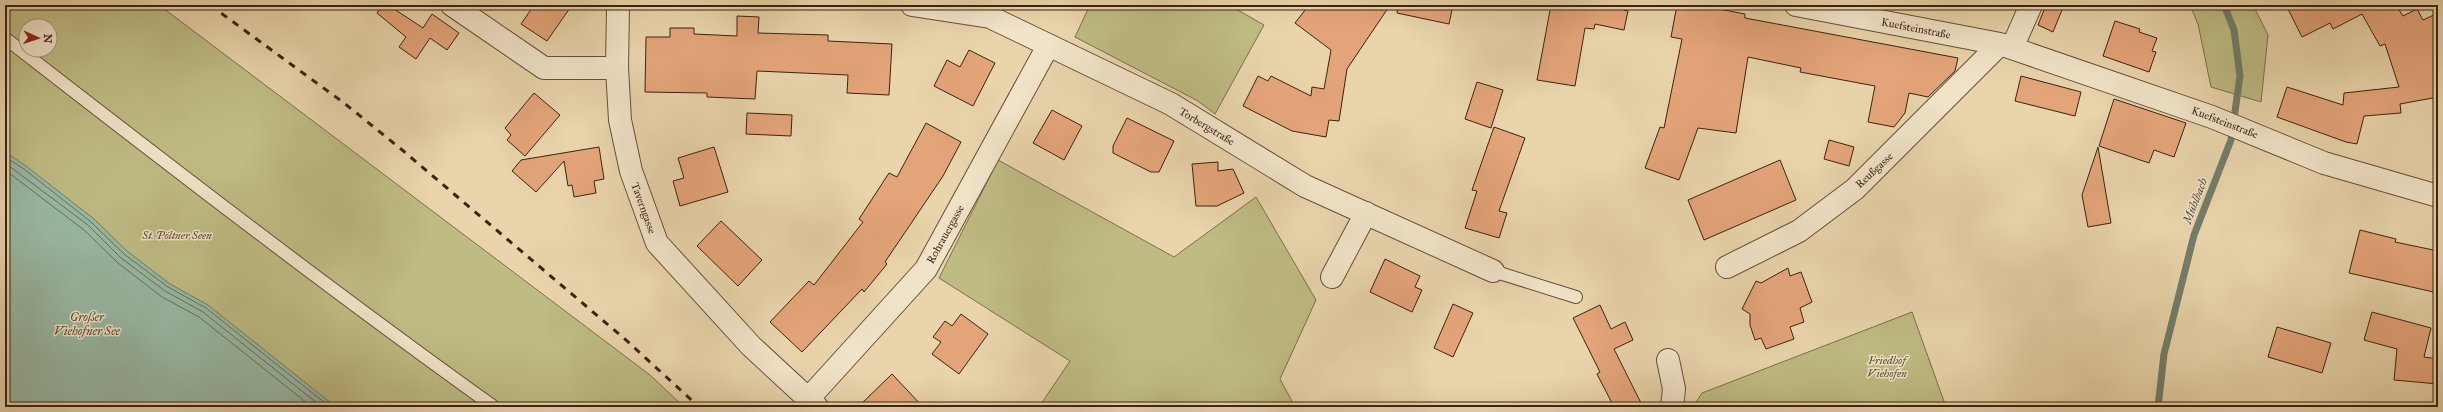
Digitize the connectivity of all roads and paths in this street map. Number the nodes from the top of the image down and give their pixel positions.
1 (452, 5) edge
2 (618, 5) edge
3 (912, 5) edge
4 (1796, 5) edge
5 (2031, 5) edge
6 (5, 38) edge
7 (1048, 46) junction
8 (2006, 46) junction
9 (617, 68) junction
10 (2438, 196) edge
11 (1366, 213) junction
12 (1727, 267) dead end
13 (1493, 271) joint
14 (1332, 276) dead end
15 (1576, 297) dead end
16 (1668, 360) dead end
17 (813, 403) edge
18 (494, 407) edge
19 (1672, 407) edge

1 - 9 street
2 - 9 street, Taverngasse
3 - 7 street, Torbergstraße
4 - 8 street, Kuefsteinstraße
5 - 8 street
6 - 18 lane
7 - 11 street, Torbergstraße
7 - 17 street, Rohrauergasse
8 - 10 street, Kuefsteinstraße
8 - 12 street, Reußgasse
9 - 17 street, Taverngasse
11 - 13 street, Torbergstraße
11 - 14 street
13 - 15 lane
16 - 19 street

